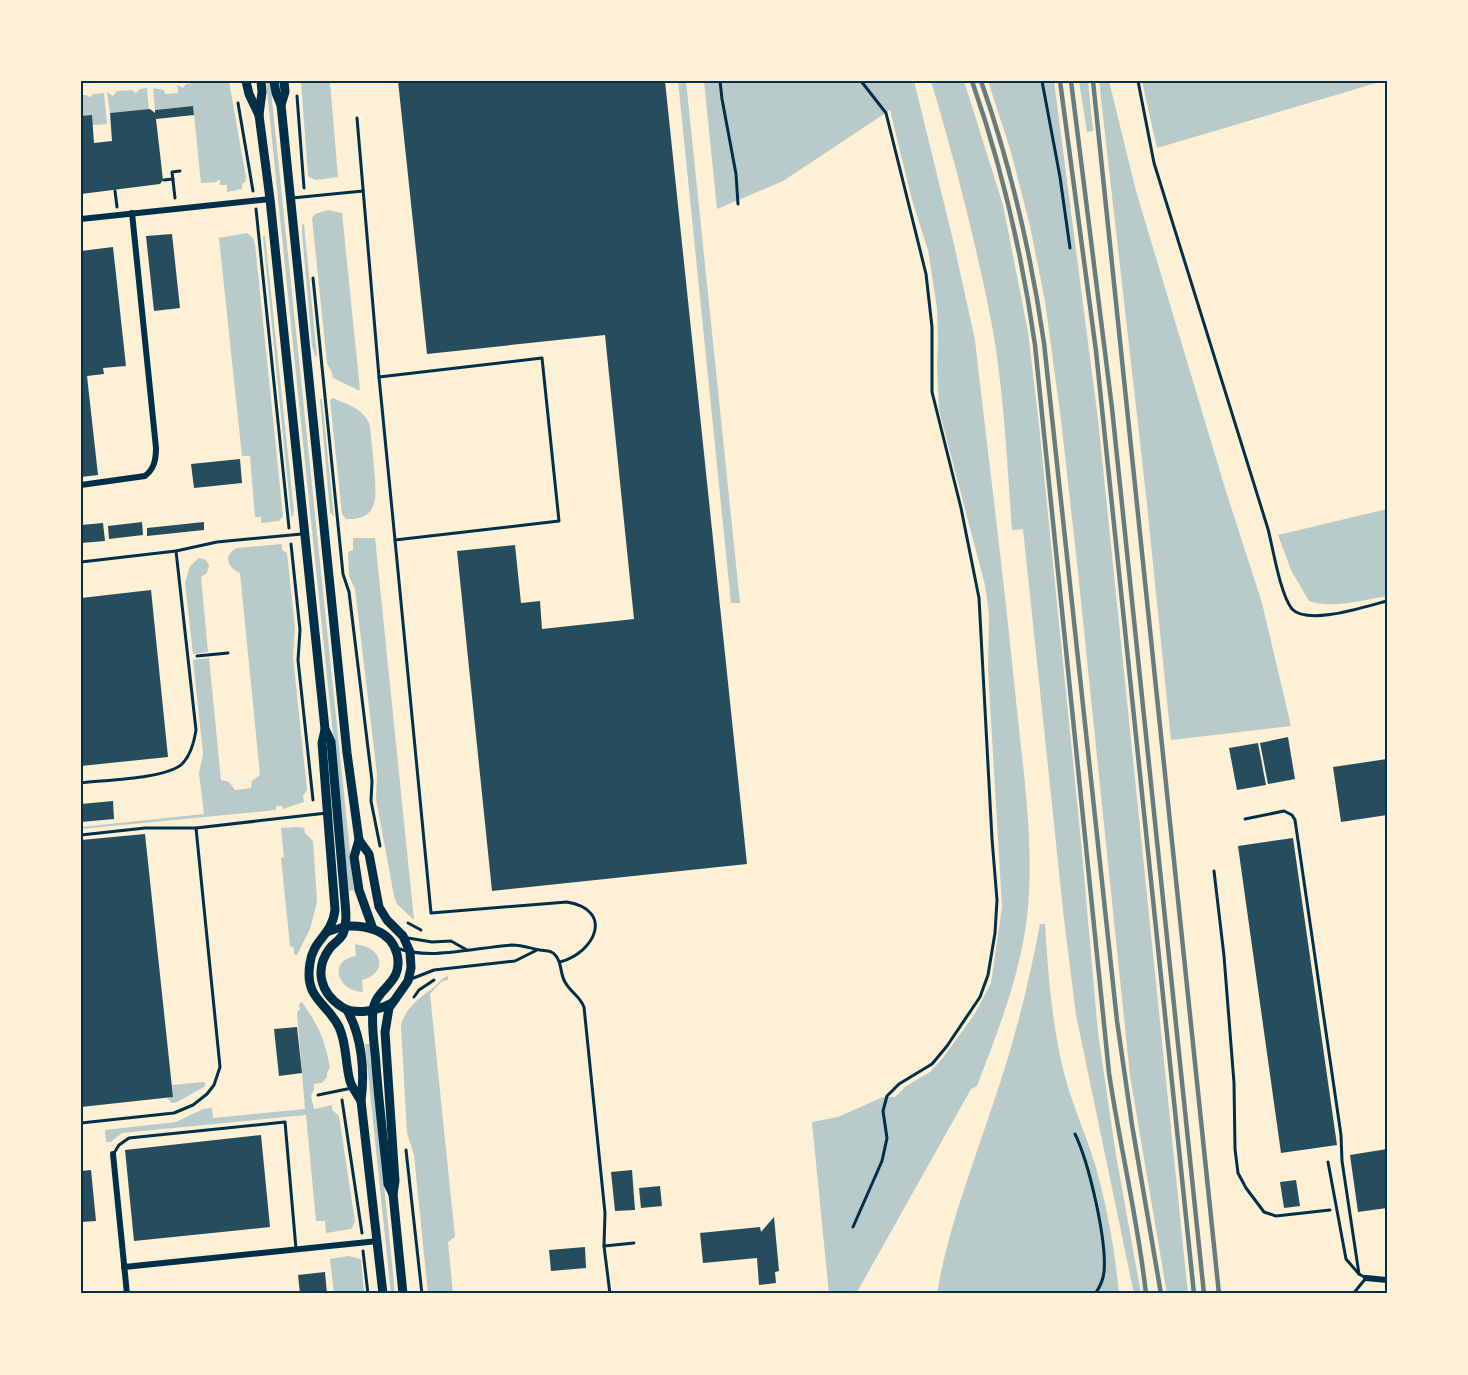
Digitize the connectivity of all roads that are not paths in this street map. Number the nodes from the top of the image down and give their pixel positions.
1 (246, 81) edge
2 (261, 81) edge
3 (274, 81) edge
4 (284, 81) edge
5 (281, 105) junction
6 (259, 115) junction
7 (357, 118) dead end
8 (363, 191) junction
9 (290, 198) junction
10 (270, 200) junction
11 (132, 213) junction
12 (81, 219) edge
13 (380, 377) junction
14 (81, 485) edge
15 (305, 533) junction
16 (395, 540) junction
17 (176, 551) junction
18 (81, 562) edge
19 (325, 729) junction
20 (81, 783) edge
21 (329, 813) junction
22 (1245, 819) dead end
23 (196, 828) junction
24 (81, 835) edge
25 (358, 840) junction
26 (345, 926) junction
27 (373, 928) junction
28 (328, 932) junction
29 (403, 936) junction
30 (395, 948) junction
31 (468, 950) junction
32 (539, 950) junction
33 (410, 952) junction
34 (560, 962) junction
35 (408, 981) junction
36 (392, 1003) junction
37 (347, 1010) junction
38 (373, 1010) junction
39 (354, 1088) junction
40 (318, 1095) dead end
41 (362, 1101) junction
42 (81, 1123) edge
43 (113, 1154) joint
44 (1328, 1162) dead end
45 (393, 1194) junction
46 (378, 1241) junction
47 (634, 1243) dead end
48 (604, 1246) junction
49 (296, 1249) junction
50 (124, 1267) junction
51 (1359, 1274) junction
52 (1366, 1278) junction
53 (1387, 1280) edge
54 (127, 1294) edge
55 (383, 1294) edge
56 (403, 1294) edge
57 (609, 1294) edge
58 (1353, 1294) edge

1 - 6 main road
2 - 6 main road
3 - 5 main road
4 - 5 main road
5 - 9 main road
6 - 10 main road
7 - 8 lane
8 - 9 lane
8 - 13 lane
9 - 25 main road
10 - 11 street
10 - 15 main road
11 - 12 street
11 - 14 street
13 - 16 lane
13 - 16 lane
15 - 17 lane
15 - 19 main road
16 - 34 lane
17 - 18 lane
17 - 20 lane
19 - 21 main road
19 - 26 main road
21 - 23 lane
21 - 28 main road
22 - 51 lane
23 - 24 lane
23 - 42 lane
25 - 27 main road
25 - 29 main road
26 - 27 main road
26 - 28 street
26 - 37 main road
27 - 30 main road
28 - 39 main road
29 - 31 lane
29 - 33 main road
30 - 33 lane
30 - 38 main road
31 - 32 lane
31 - 33 lane
32 - 34 lane
32 - 35 lane
33 - 35 main road
34 - 48 lane
35 - 36 main road
36 - 38 main road
36 - 45 main road
37 - 38 main road
37 - 41 main road
38 - 45 main road
39 - 40 lane
39 - 41 main road
41 - 46 main road
43 - 49 lane
43 - 50 street
44 - 51 lane
45 - 56 main road
46 - 49 street
46 - 55 main road
47 - 48 lane
48 - 57 lane
49 - 50 street
50 - 54 street
51 - 52 lane
52 - 53 street
52 - 58 lane

